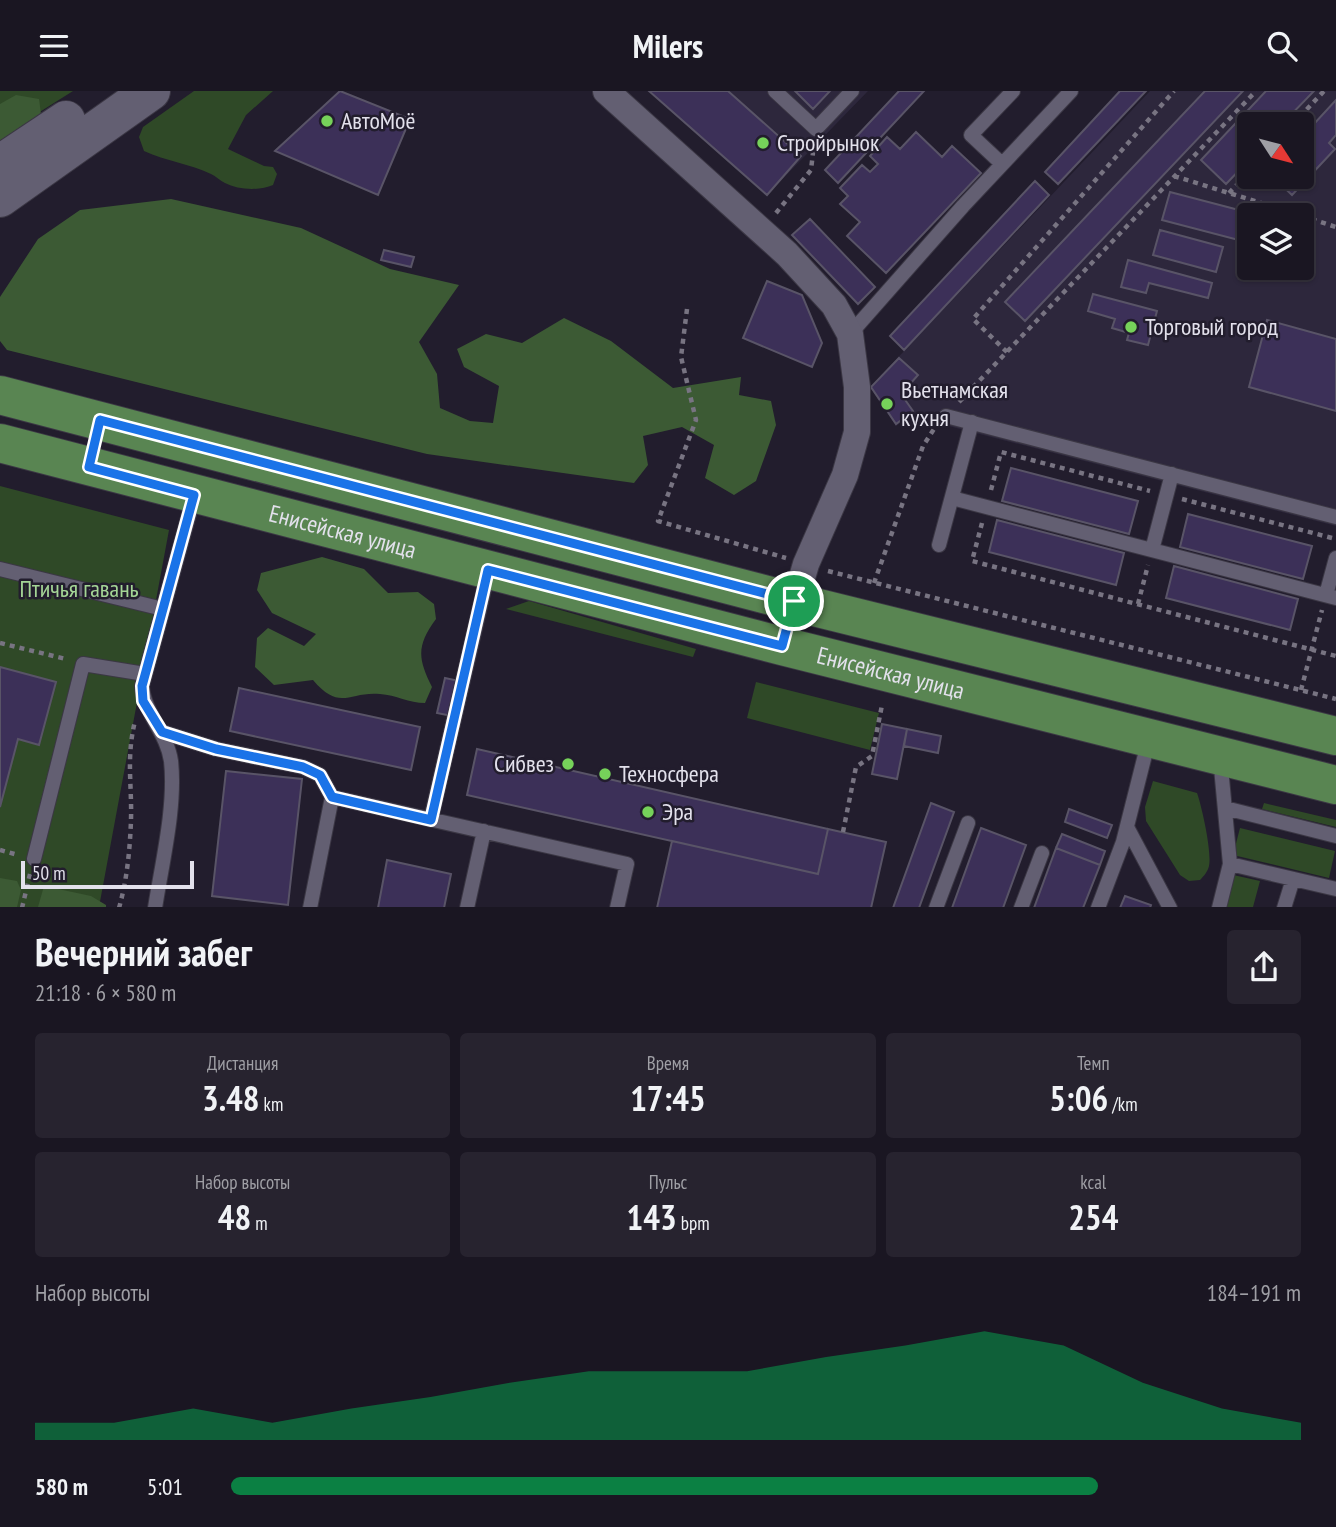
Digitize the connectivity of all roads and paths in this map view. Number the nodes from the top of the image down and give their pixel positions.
1 (109, 91) edge
2 (150, 91) edge
3 (775, 91) edge
4 (852, 91) edge
5 (1013, 91) edge
6 (1071, 91) edge
7 (1174, 91) edge
8 (1256, 91) edge
9 (1324, 91) edge
10 (622, 96) edge
11 (1304, 112) edge
12 (816, 129) junction
13 (0, 164) edge
14 (1002, 164) junction
15 (1174, 176) junction
16 (1237, 185) edge
17 (1229, 193) junction
18 (0, 198) edge
19 (1260, 203) edge
20 (1314, 220) edge
21 (1336, 226) edge
22 (761, 231) junction
23 (687, 309) dead end
24 (850, 334) junction
25 (1007, 352) junction
26 (0, 395) edge
27 (946, 416) junction
28 (100, 420) junction
29 (972, 422) junction
30 (0, 443) edge
31 (89, 467) junction
32 (1172, 474) junction
33 (194, 495) junction
34 (1166, 495) junction
35 (952, 498) junction
36 (986, 507) junction
37 (1336, 517) edge
38 (1336, 539) edge
39 (939, 545) dead end
40 (1152, 550) junction
41 (1336, 558) edge
42 (806, 563) junction
43 (0, 569) edge
44 (488, 570) junction
45 (874, 584) junction
46 (1331, 597) edge
47 (794, 601) junction
48 (1138, 604) junction
49 (163, 609) junction
50 (0, 643) edge
51 (782, 646) junction
52 (1312, 649) junction
53 (1336, 656) edge
54 (83, 664) junction
55 (144, 680) junction
56 (1301, 691) junction
57 (1336, 699) edge
58 (882, 705) dead end
59 (162, 732) junction
60 (1336, 736) edge
61 (1149, 738) junction
62 (1219, 755) junction
63 (1336, 785) edge
64 (332, 797) junction
65 (1225, 808) junction
66 (431, 820) junction
67 (968, 823) dead end
68 (1127, 827) junction
69 (484, 831) junction
70 (843, 832) dead end
71 (1336, 836) edge
72 (1042, 853) dead end
73 (34, 859) joint
74 (1230, 864) junction
75 (1293, 879) junction
76 (1336, 889) edge
77 (22, 907) edge
78 (119, 907) edge
79 (155, 907) edge
80 (310, 907) edge
81 (467, 907) edge
82 (617, 907) edge
83 (936, 907) edge
84 (1021, 907) edge
85 (1098, 907) edge
86 (1169, 907) edge
87 (1219, 907) edge
88 (1284, 907) edge

1 - 13 main road
2 - 18 main road
3 - 12 lane
4 - 12 lane
5 - 14 lane
6 - 14 lane
7 - 25 path
8 - 15 path
9 - 11 path
10 - 22 street
12 - 22 path
14 - 24 lane
15 - 17 path
15 - 25 path
16 - 17 path
17 - 19 path
20 - 21 path
22 - 24 street
23 - 42 path
24 - 42 street
25 - 27 path
26 - 28 main road, Енисейская улица
27 - 29 lane
27 - 45 path
28 - 31 main road
28 - 47 main road, Енисейская улица
29 - 32 lane
29 - 35 lane
30 - 31 main road, Енисейская улица
31 - 33 main road, Енисейская улица
32 - 34 lane
32 - 37 lane
33 - 44 main road, Енисейская улица
33 - 49 lane
34 - 36 path
34 - 38 path
34 - 40 lane
35 - 36 lane
35 - 39 lane
36 - 40 lane
36 - 48 path
40 - 46 lane
40 - 48 path
41 - 46 lane
42 - 45 path
42 - 47 street
43 - 49 lane
44 - 51 main road, Енисейская улица
44 - 66 lane
45 - 56 path
46 - 52 path
47 - 51 street
47 - 60 main road, Енисейская улица
48 - 52 path
49 - 55 lane
50 - 54 path
51 - 61 main road, Енисейская улица
52 - 53 path
52 - 56 path
54 - 55 lane
54 - 73 lane
55 - 59 lane
55 - 78 path
56 - 57 path
58 - 70 path
59 - 64 lane
59 - 79 lane
61 - 62 main road, Енисейская улица
61 - 68 lane
62 - 63 main road, Енисейская улица
62 - 65 lane
64 - 66 lane
64 - 80 lane
65 - 71 lane
65 - 74 lane
66 - 69 lane
67 - 83 lane
68 - 85 lane
68 - 86 lane
69 - 81 lane
69 - 82 lane
72 - 84 lane
73 - 77 path
74 - 75 lane
74 - 87 lane
75 - 76 lane
75 - 88 lane

